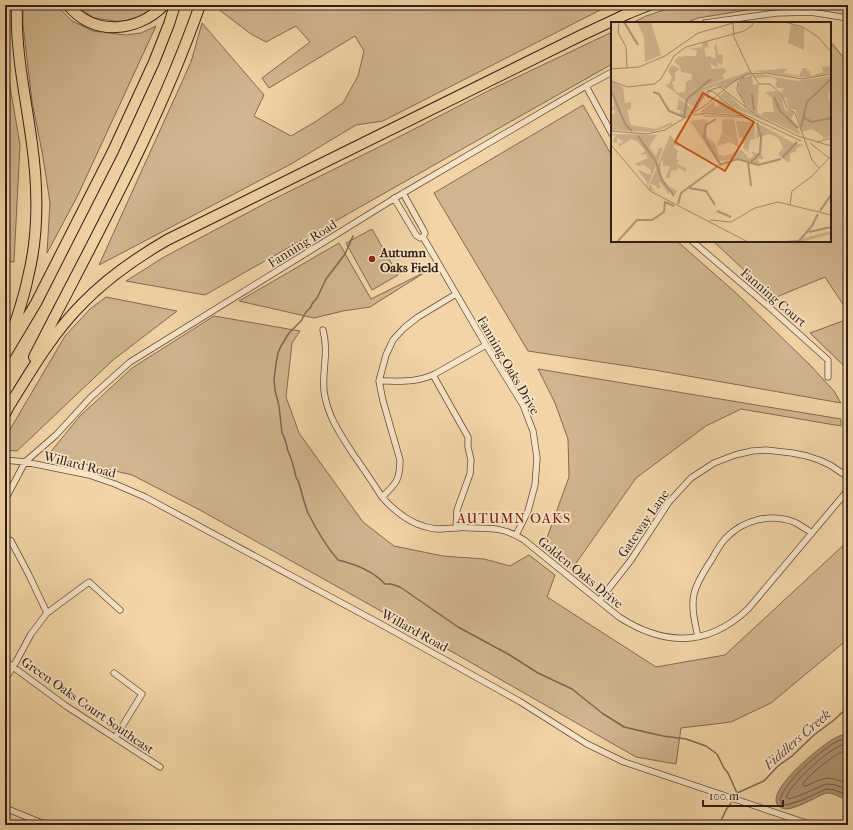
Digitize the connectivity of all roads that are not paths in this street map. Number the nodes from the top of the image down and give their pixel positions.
1 (18, 5) edge
2 (68, 5) edge
3 (164, 5) edge
4 (175, 5) edge
5 (200, 5) edge
6 (649, 5) edge
7 (848, 18) edge
8 (712, 22) edge
9 (611, 73) edge
10 (586, 86) junction
11 (611, 132) edge
12 (403, 193) junction
13 (394, 198) junction
14 (423, 237) junction
15 (693, 242) edge
16 (456, 294) junction
17 (323, 330) dead end
18 (486, 345) junction
19 (5, 354) edge
20 (432, 375) junction
21 (828, 377) dead end
22 (379, 381) junction
23 (10, 403) junction
24 (5, 414) edge
25 (5, 460) edge
26 (25, 462) junction
27 (848, 477) edge
28 (848, 490) edge
29 (382, 498) junction
30 (5, 500) edge
31 (456, 528) junction
32 (812, 533) junction
33 (516, 535) junction
34 (5, 538) edge
35 (599, 601) junction
36 (120, 610) dead end
37 (47, 612) junction
38 (698, 637) junction
39 (5, 661) edge
40 (13, 667) junction
41 (114, 673) dead end
42 (5, 680) edge
43 (115, 738) junction
44 (160, 767) dead end
45 (5, 808) edge
46 (47, 825) edge
47 (812, 825) edge

1 - 19 highway
2 - 3 highway
4 - 19 highway
5 - 23 highway
6 - 23 highway
7 - 8 street
9 - 10 street, Fanning Road
10 - 11 street
10 - 12 street, Fanning Road
12 - 13 street, Fanning Road
12 - 14 street, Fanning Oaks Drive
13 - 14 street, Fanning Oaks Drive
13 - 26 street, Fanning Road
14 - 16 street, Fanning Oaks Drive
15 - 21 street, Fanning Court
16 - 18 street, Fanning Oaks Drive
16 - 22 street
17 - 29 street, Golden Oaks Drive
18 - 20 street
18 - 33 street, Fanning Oaks Drive
20 - 22 street
20 - 31 street
22 - 29 street
23 - 24 highway
25 - 26 street, Willard Road
26 - 30 street
26 - 47 street, Willard Road
27 - 35 street, Gateway Lane
28 - 32 street, Golden Oaks Drive
29 - 31 street, Golden Oaks Drive
31 - 33 street, Golden Oaks Drive
32 - 38 street, Golden Oaks Drive
32 - 38 street
33 - 35 street, Golden Oaks Drive
34 - 37 street
35 - 38 street, Golden Oaks Drive
36 - 37 street
37 - 40 street
39 - 40 street, Green Oaks Court Southeast
40 - 42 street
40 - 43 street, Green Oaks Court Southeast
41 - 43 street
43 - 44 street, Green Oaks Court Southeast
45 - 46 street

